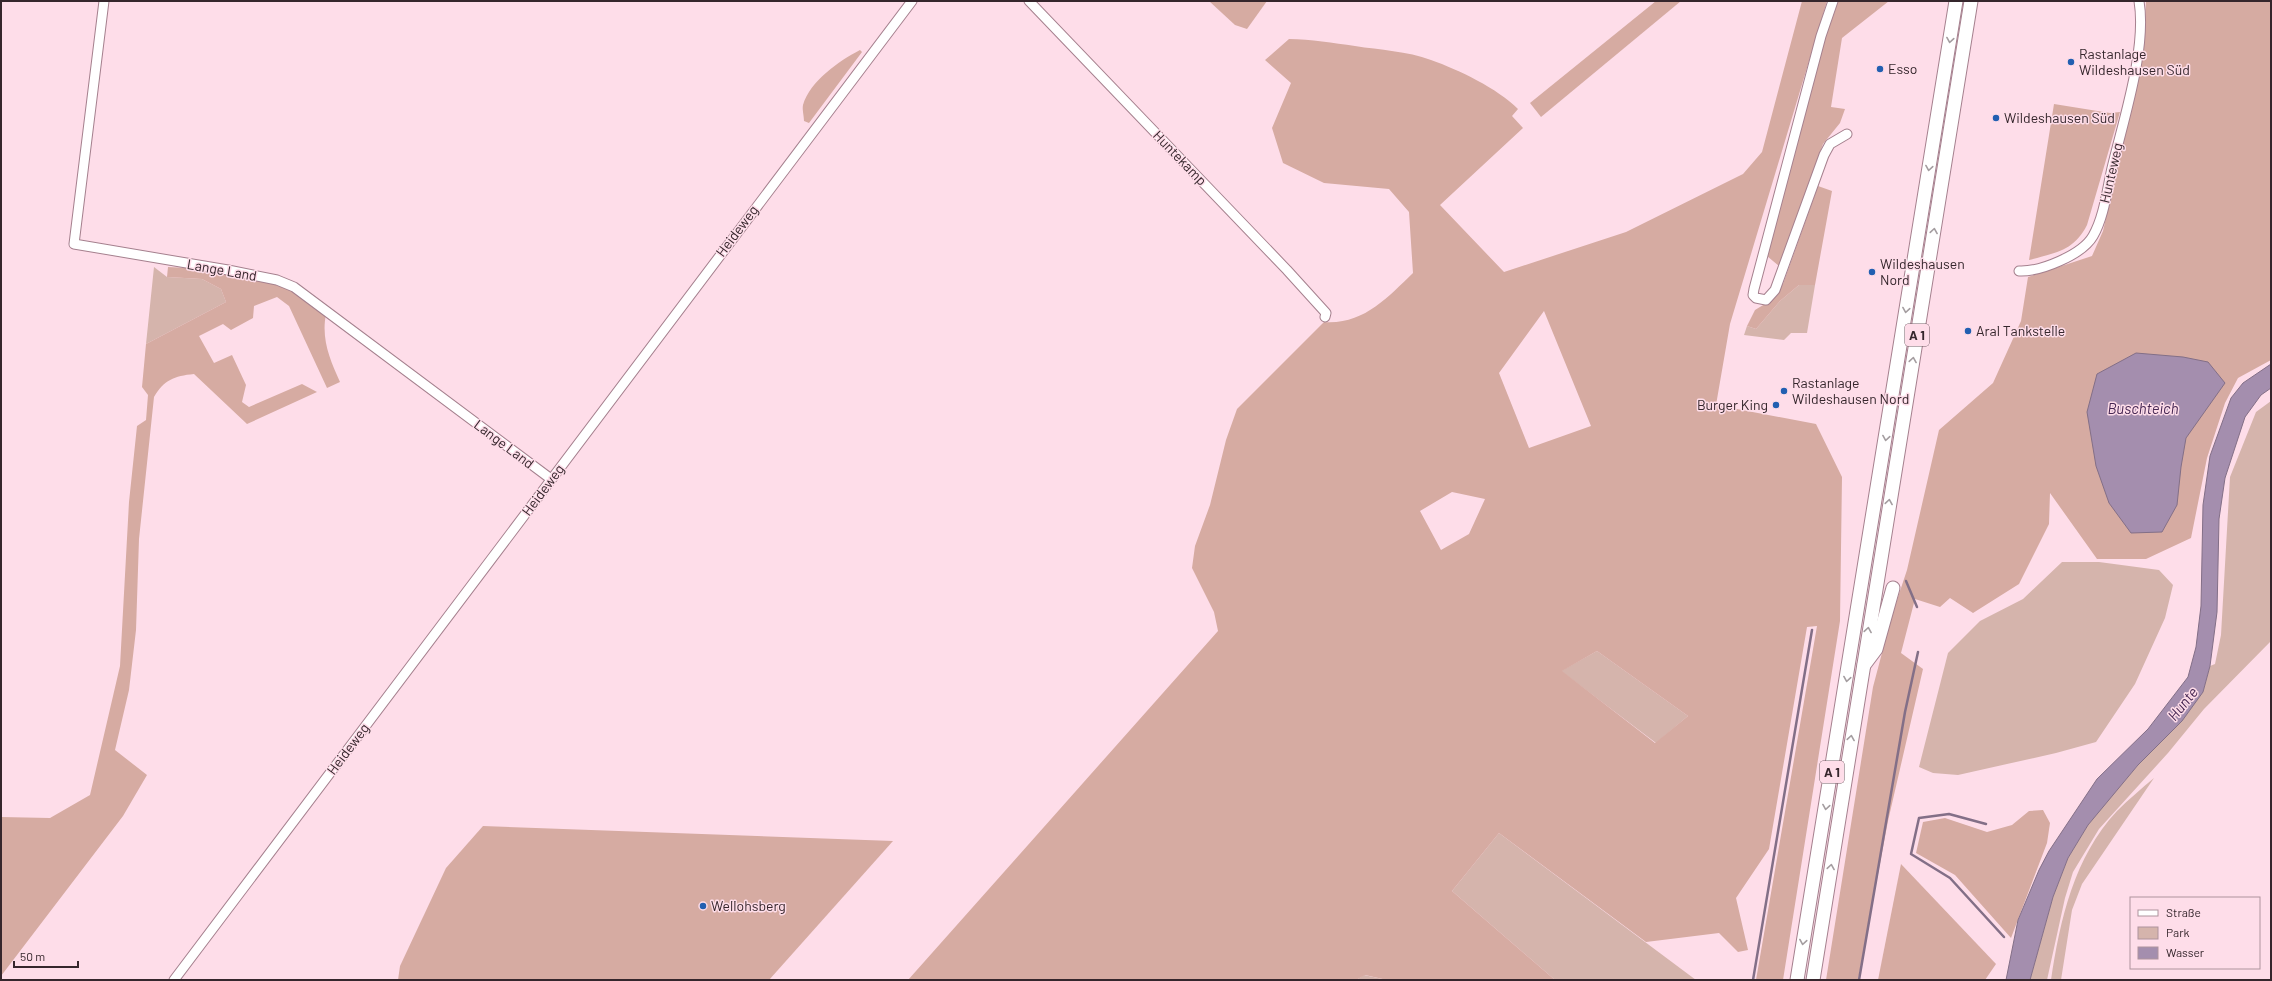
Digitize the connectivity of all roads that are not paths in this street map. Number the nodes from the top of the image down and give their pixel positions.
1 (104, 1) edge
2 (912, 1) edge
3 (1029, 1) edge
4 (1833, 1) edge
5 (1956, 1) edge
6 (1971, 1) edge
7 (2140, 1) edge
8 (1847, 134) dead end
9 (2019, 271) dead end
10 (1326, 317) dead end
11 (551, 479) junction
12 (1893, 588) dead end
13 (1862, 668) junction
14 (174, 980) edge
15 (1797, 980) edge
16 (1813, 980) edge

1 - 11 street, Lange Land
2 - 11 street, Heideweg
3 - 10 street, Huntekamp
4 - 8 street
5 -> 15 highway, A 1
13 -> 6 highway, A 1
7 - 9 street, Hunteweg
11 - 14 street, Heideweg
12 - 13 highway
16 -> 13 highway, A 1

